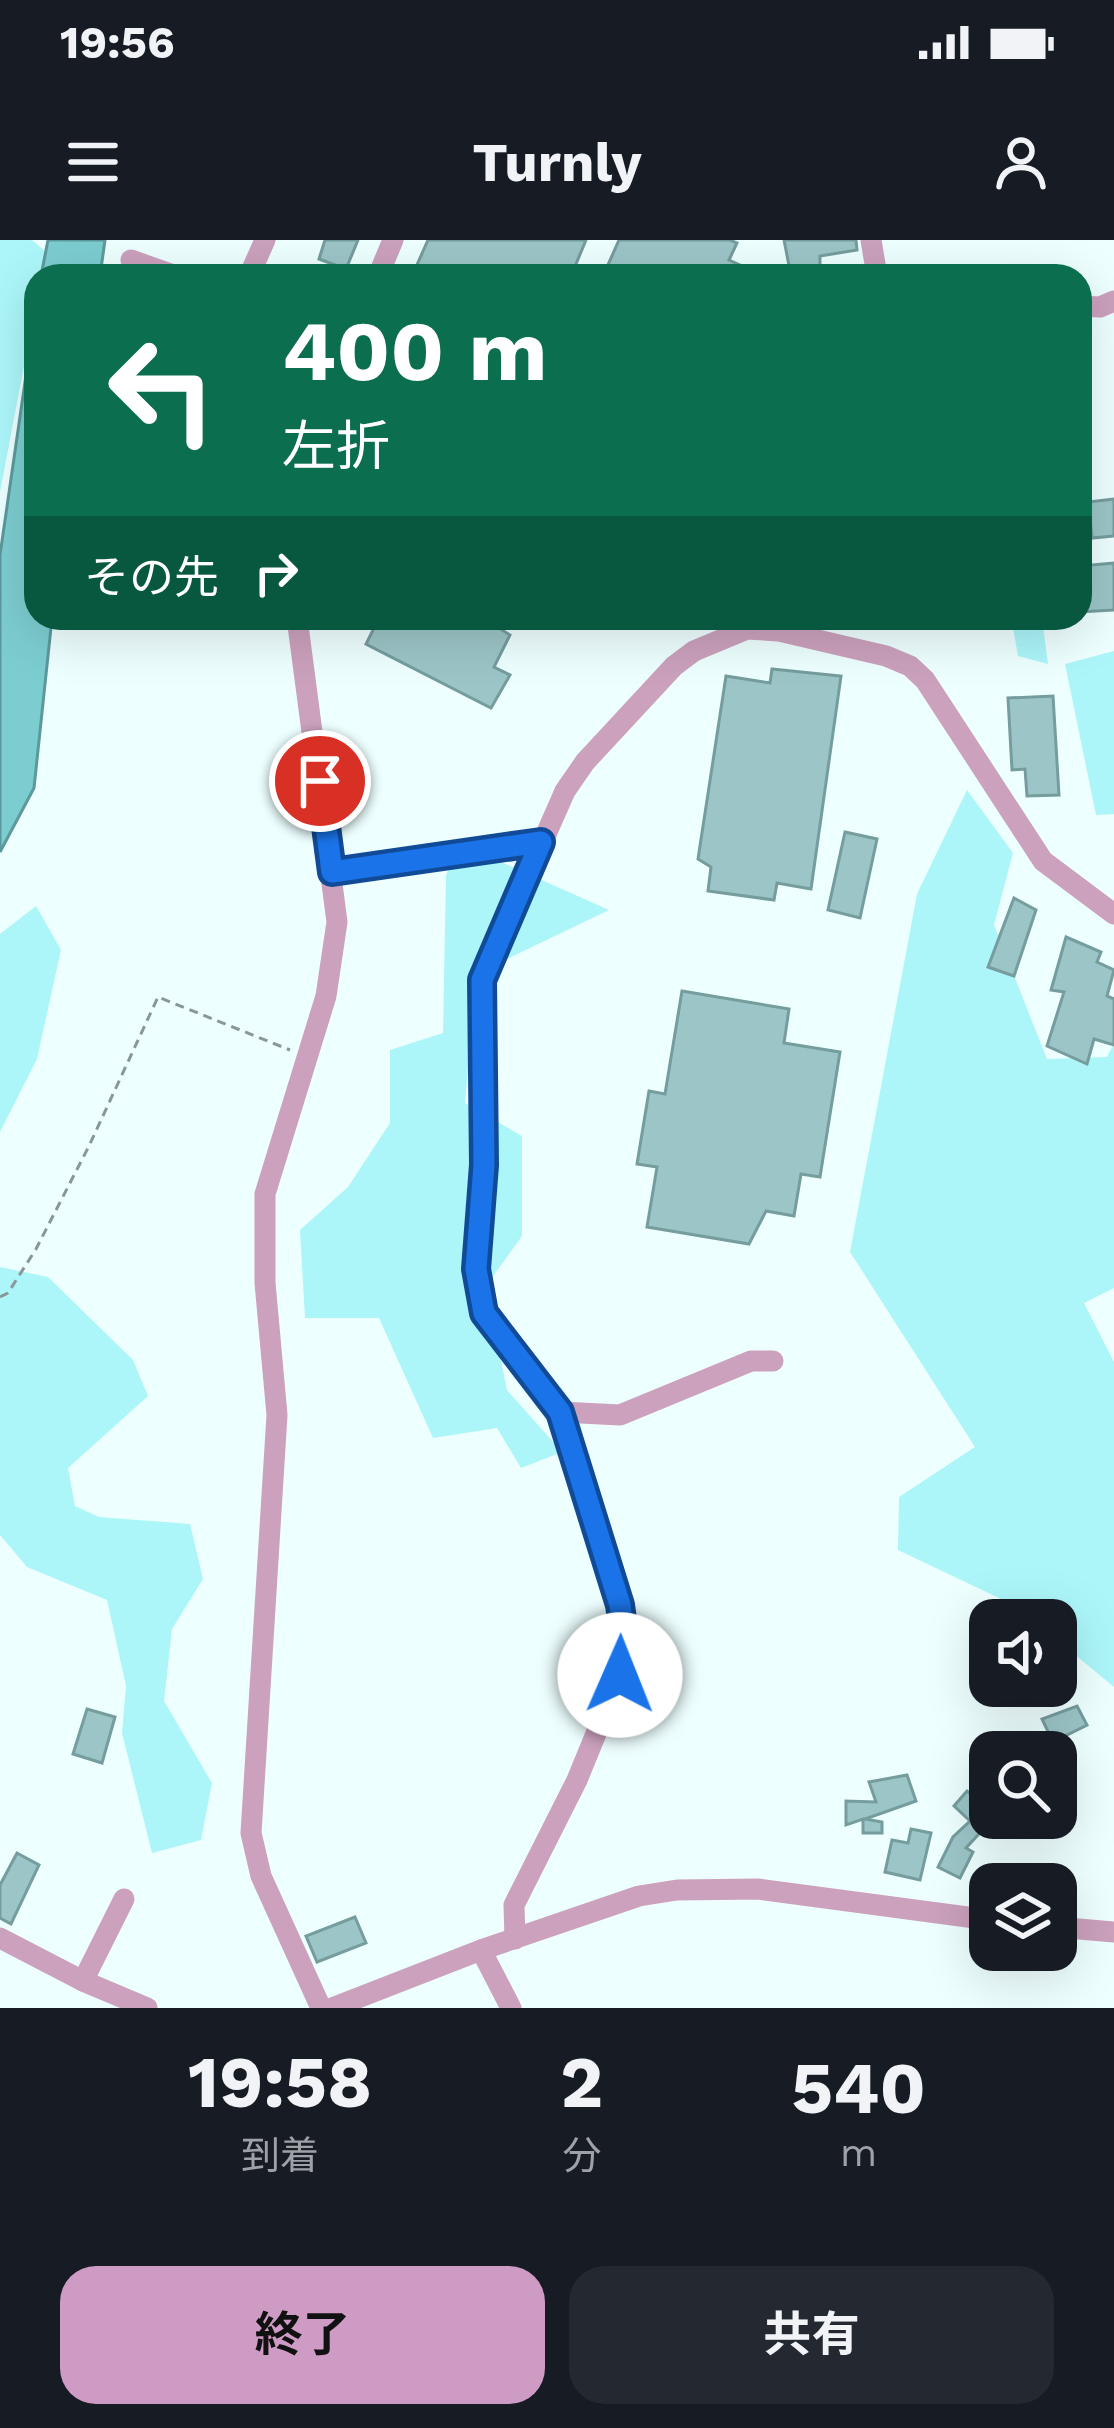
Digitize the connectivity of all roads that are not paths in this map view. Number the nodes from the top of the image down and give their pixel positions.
1 (131, 260) dead end
2 (141, 264) edge
3 (299, 630) edge
4 (742, 630) edge
5 (768, 630) edge
6 (541, 842) junction
7 (332, 872) junction
8 (1114, 914) edge
9 (772, 1361) dead end
10 (560, 1412) junction
11 (124, 1899) dead end
12 (969, 1917) edge
13 (1077, 1929) edge
14 (1114, 1932) edge
15 (0, 1938) edge
16 (515, 1939) junction
17 (481, 1950) junction
18 (82, 1981) junction
19 (147, 2008) edge
20 (321, 2008) edge
21 (332, 2008) edge
22 (511, 2008) edge

1 - 2 street
3 - 7 street
4 - 6 street
5 - 8 street
6 - 7 street
6 - 10 street
7 - 20 street
9 - 10 street
10 - 16 street
11 - 18 street
12 - 16 street
13 - 14 street
15 - 18 street
16 - 17 street
17 - 21 street
17 - 22 street
18 - 19 street

